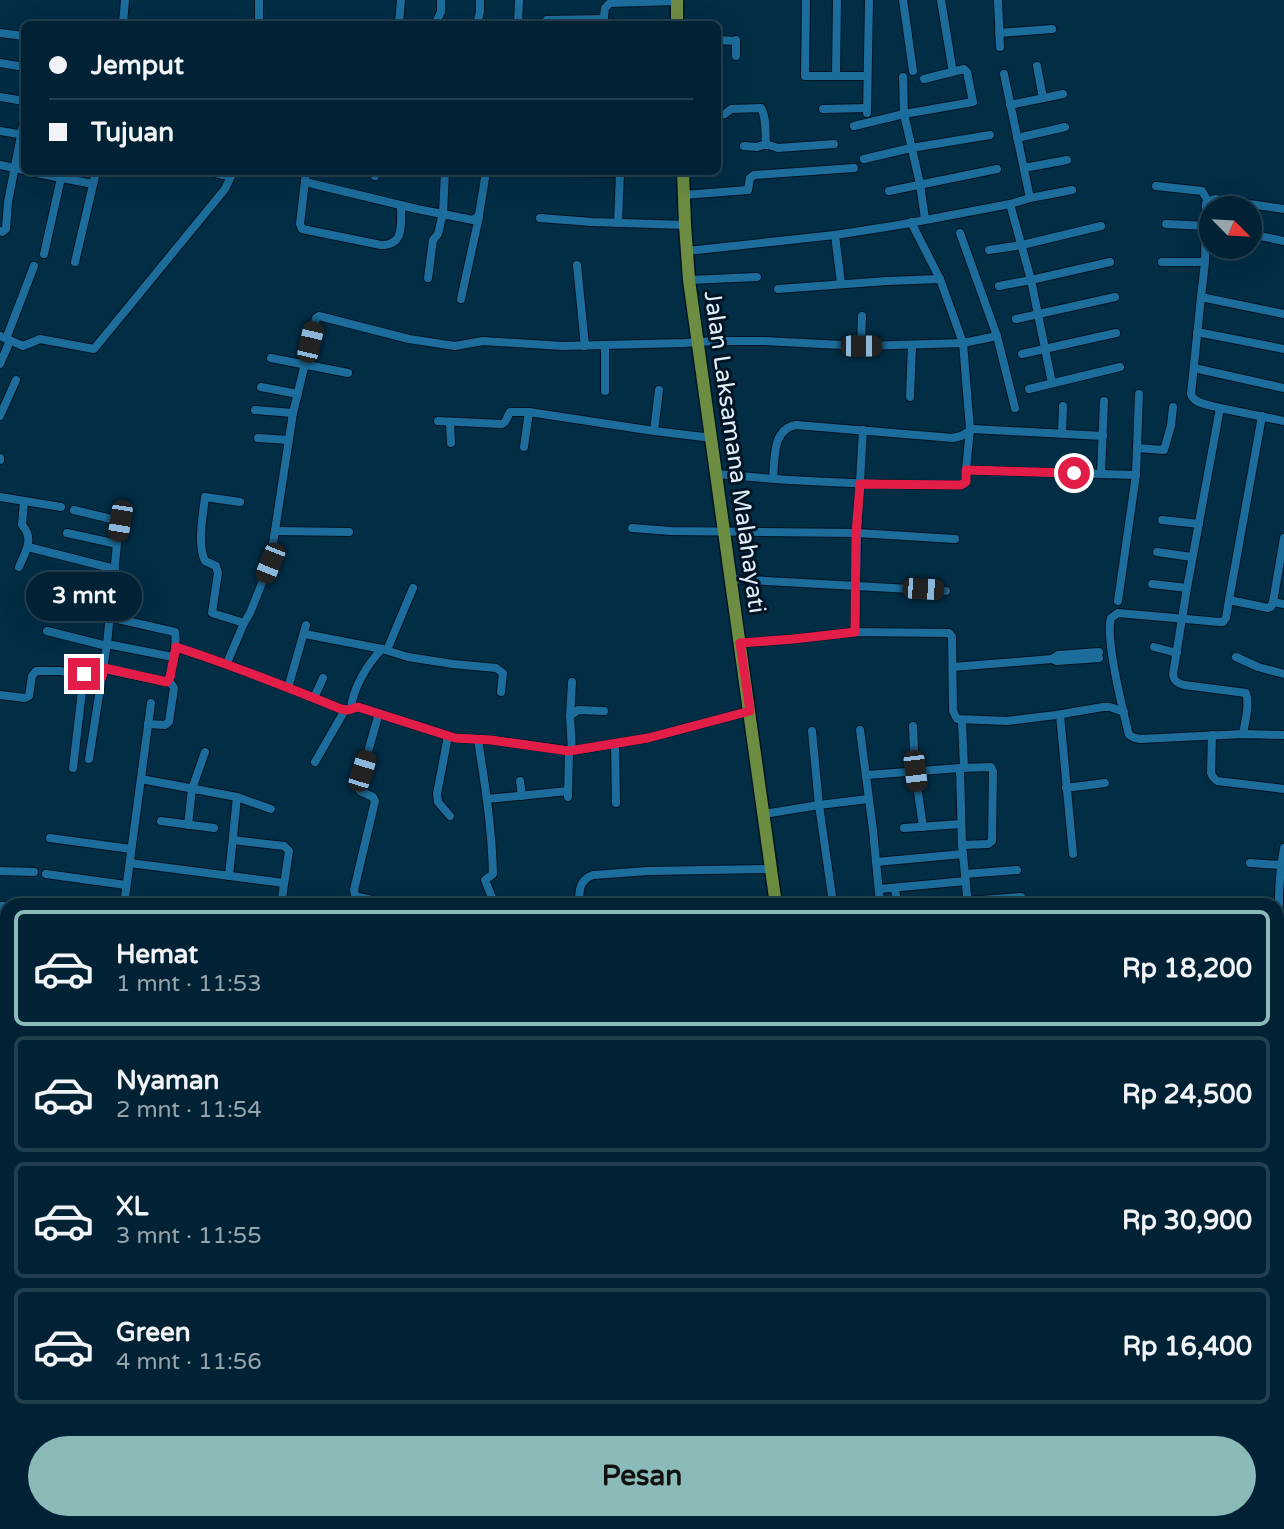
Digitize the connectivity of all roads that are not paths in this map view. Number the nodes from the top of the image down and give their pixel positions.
1 (125, 0) edge
2 (259, 0) edge
3 (401, 0) edge
4 (441, 0) edge
5 (480, 0) edge
6 (519, 0) edge
7 (677, 0) edge
8 (806, 0) edge
9 (837, 0) edge
10 (869, 0) edge
11 (904, 0) edge
12 (941, 0) edge
13 (998, 0) edge
14 (547, 20) dead end
15 (123, 21) edge
16 (259, 21) edge
17 (399, 21) edge
18 (436, 21) edge
19 (478, 21) edge
20 (518, 21) edge
21 (576, 21) edge
22 (604, 21) edge
23 (677, 21) edge
24 (1052, 29) dead end
25 (0, 33) edge
26 (999, 33) junction
27 (21, 36) edge
28 (721, 40) edge
29 (1000, 47) dead end
30 (736, 56) dead end
31 (0, 63) edge
32 (21, 66) edge
33 (1037, 66) dead end
34 (952, 67) dead end
35 (913, 71) dead end
36 (1004, 74) dead end
37 (836, 75) junction
38 (867, 76) junction
39 (903, 77) dead end
40 (924, 79) dead end
41 (1063, 94) dead end
42 (0, 97) edge
43 (1043, 98) junction
44 (21, 100) edge
45 (1010, 105) junction
46 (823, 109) dead end
47 (904, 114) junction
48 (721, 115) edge
49 (853, 125) dead end
50 (1065, 127) dead end
51 (0, 131) edge
52 (21, 135) edge
53 (990, 135) dead end
54 (1017, 138) junction
55 (21, 143) edge
56 (834, 144) dead end
57 (766, 145) junction
58 (744, 146) dead end
59 (911, 148) junction
60 (864, 159) dead end
61 (1068, 160) dead end
62 (0, 165) edge
63 (15, 168) junction
64 (854, 168) dead end
65 (1024, 168) junction
66 (21, 169) edge
67 (997, 169) dead end
68 (46, 175) edge
69 (95, 175) edge
70 (231, 175) edge
71 (306, 175) edge
72 (445, 175) edge
73 (486, 175) edge
74 (620, 175) edge
75 (683, 175) edge
76 (61, 178) junction
77 (305, 182) junction
78 (93, 184) junction
79 (920, 184) junction
80 (1156, 187) dead end
81 (1072, 190) dead end
82 (889, 191) dead end
83 (684, 195) junction
84 (1205, 196) edge
85 (1030, 198) junction
86 (4, 201) edge
87 (1010, 204) junction
88 (401, 205) junction
89 (1262, 206) edge
90 (1284, 209) edge
91 (443, 213) junction
92 (479, 217) junction
93 (540, 218) dead end
94 (925, 219) junction
95 (911, 222) junction
96 (618, 223) junction
97 (1166, 224) dead end
98 (685, 225) junction
99 (1101, 226) dead end
100 (1199, 226) edge
101 (0, 231) edge
102 (960, 233) dead end
103 (835, 235) junction
104 (1262, 236) edge
105 (1284, 241) edge
106 (1022, 245) junction
107 (989, 250) dead end
108 (687, 251) junction
109 (44, 254) dead end
110 (1205, 259) edge
111 (75, 262) dead end
112 (1110, 262) dead end
113 (1162, 262) dead end
114 (1205, 262) junction
115 (577, 265) dead end
116 (34, 266) dead end
117 (757, 277) dead end
118 (428, 278) dead end
119 (940, 279) junction
120 (689, 280) junction
121 (1031, 281) junction
122 (841, 284) junction
123 (999, 286) dead end
124 (778, 289) dead end
125 (1115, 297) dead end
126 (1201, 297) junction
127 (461, 299) dead end
128 (1038, 314) junction
129 (1284, 314) edge
130 (862, 316) dead end
131 (1016, 319) dead end
132 (1197, 332) junction
133 (1116, 333) dead end
134 (997, 336) junction
135 (5, 339) edge
136 (698, 342) junction
137 (963, 343) junction
138 (912, 345) junction
139 (585, 346) junction
140 (605, 346) junction
141 (861, 346) junction
142 (1045, 349) junction
143 (1284, 349) edge
144 (1022, 354) dead end
145 (271, 358) dead end
146 (0, 364) edge
147 (304, 365) junction
148 (1120, 367) dead end
149 (1194, 368) junction
150 (348, 373) dead end
151 (16, 380) dead end
152 (1052, 383) junction
153 (261, 387) dead end
154 (1284, 388) edge
155 (1029, 389) dead end
156 (659, 390) dead end
157 (604, 391) dead end
158 (298, 394) junction
159 (1139, 394) dead end
160 (910, 397) dead end
161 (1104, 401) dead end
162 (1063, 406) dead end
163 (1173, 407) dead end
164 (1015, 408) dead end
165 (1220, 408) junction
166 (255, 410) dead end
167 (529, 412) junction
168 (293, 413) junction
169 (0, 416) edge
170 (1262, 416) junction
171 (438, 421) dead end
172 (1284, 421) edge
173 (450, 422) junction
174 (970, 429) junction
175 (863, 430) junction
176 (654, 431) junction
177 (1062, 433) junction
178 (1103, 436) junction
179 (258, 438) dead end
180 (712, 438) junction
181 (289, 440) junction
182 (451, 443) dead end
183 (524, 447) dead end
184 (1137, 448) junction
185 (966, 470) junction
186 (717, 474) junction
187 (1101, 474) junction
188 (1136, 475) junction
189 (773, 478) junction
190 (860, 484) junction
191 (0, 497) edge
192 (24, 501) junction
193 (240, 502) dead end
194 (122, 506) dead end
195 (61, 507) dead end
196 (74, 510) dead end
197 (1162, 520) dead end
198 (120, 521) junction
199 (1199, 524) junction
200 (632, 528) dead end
201 (276, 531) junction
202 (349, 532) dead end
203 (67, 533) dead end
204 (725, 533) junction
205 (856, 534) junction
206 (1284, 538) edge
207 (955, 539) dead end
208 (117, 544) junction
209 (28, 547) junction
210 (1157, 552) dead end
211 (1192, 557) junction
212 (19, 567) dead end
213 (115, 569) junction
214 (51, 579) dead end
215 (731, 579) junction
216 (1152, 584) dead end
217 (855, 586) junction
218 (413, 588) dead end
219 (1187, 588) junction
220 (946, 591) dead end
221 (112, 594) junction
222 (1229, 600) junction
223 (1118, 601) dead end
224 (1273, 602) junction
225 (46, 604) dead end
226 (1284, 604) edge
227 (109, 618) junction
228 (1182, 618) junction
229 (244, 623) junction
230 (47, 631) dead end
231 (855, 632) junction
232 (740, 643) junction
233 (107, 645) junction
234 (176, 647) junction
235 (1154, 647) dead end
236 (385, 649) junction
237 (1177, 653) junction
238 (1099, 655) dead end
239 (173, 657) junction
240 (1236, 657) dead end
241 (227, 663) junction
242 (953, 667) junction
243 (103, 673) junction
244 (84, 674) junction
245 (1284, 674) edge
246 (323, 678) dead end
247 (169, 680) junction
248 (572, 682) dead end
249 (288, 688) junction
250 (501, 692) dead end
251 (0, 695) edge
252 (314, 698) junction
253 (151, 703) dead end
254 (348, 709) junction
255 (604, 711) dead end
256 (750, 711) junction
257 (1123, 712) junction
258 (379, 713) junction
259 (1059, 715) junction
260 (570, 716) junction
261 (962, 721) junction
262 (148, 724) junction
263 (912, 726) dead end
264 (860, 730) dead end
265 (812, 731) dead end
266 (1243, 734) junction
267 (1212, 735) junction
268 (1284, 735) edge
269 (448, 736) junction
270 (478, 740) junction
271 (615, 744) junction
272 (570, 751) junction
273 (205, 752) dead end
274 (89, 759) dead end
275 (315, 762) dead end
276 (73, 768) dead end
277 (962, 768) junction
278 (915, 771) junction
279 (867, 775) junction
280 (141, 779) junction
281 (520, 781) dead end
282 (1105, 783) dead end
283 (1066, 788) junction
284 (192, 789) junction
285 (1284, 789) edge
286 (522, 796) junction
287 (237, 797) junction
288 (487, 799) junction
289 (868, 799) junction
290 (616, 803) dead end
291 (819, 805) junction
292 (271, 809) dead end
293 (764, 814) junction
294 (450, 816) dead end
295 (161, 821) dead end
296 (961, 824) junction
297 (188, 825) junction
298 (923, 827) junction
299 (214, 828) dead end
300 (904, 828) dead end
301 (50, 838) dead end
302 (233, 840) junction
303 (1284, 848) edge
304 (131, 849) junction
305 (963, 849) junction
306 (1073, 854) dead end
307 (876, 862) junction
308 (130, 863) junction
309 (1251, 863) dead end
310 (1281, 865) junction
311 (771, 869) junction
312 (1017, 870) dead end
313 (0, 871) edge
314 (34, 872) dead end
315 (46, 874) dead end
316 (229, 876) junction
317 (965, 878) junction
318 (284, 883) junction
319 (127, 885) junction
320 (895, 888) junction
321 (879, 889) junction
322 (1021, 897) dead end
323 (126, 898) edge
324 (282, 898) edge
325 (363, 898) edge
326 (492, 898) edge
327 (580, 898) edge
328 (775, 898) edge
329 (833, 898) edge
330 (880, 898) edge
331 (896, 898) edge
332 (967, 898) edge
333 (1012, 898) edge
334 (1279, 898) edge

1 - 15 street
2 - 16 street
3 - 17 street
4 - 18 street
5 - 19 street
6 - 20 street
7 - 22 street
7 - 23 highway
8 - 37 street
9 - 37 street
10 - 38 street
11 - 35 street
12 - 34 street
13 - 26 street
14 - 21 street
24 - 26 street
25 - 27 street
26 - 29 street
28 - 30 street
31 - 32 street
33 - 43 street
36 - 45 street
37 - 38 street
38 - 46 street
39 - 47 street
40 - 47 street
41 - 43 street
42 - 44 street
43 - 45 street
45 - 54 street
47 - 49 street
47 - 59 street
48 - 57 street
50 - 54 street
51 - 52 street
53 - 59 street
54 - 65 street
55 - 63 street
56 - 57 street
57 - 58 street
59 - 60 street
59 - 79 street
61 - 65 street
62 - 63 street
63 - 66 street
63 - 86 street
64 - 83 street
65 - 85 street
67 - 79 street
68 - 76 street
69 - 78 street
70 - 135 street
71 - 77 street
72 - 91 street
73 - 92 street
74 - 96 street
75 - 83 highway, Jalan Laksamana Malahayati
76 - 78 street
76 - 109 street
77 - 88 street
77 - 88 street
78 - 111 street
79 - 82 street
79 - 94 street
80 - 84 street
81 - 85 street
83 - 98 highway, Jalan Laksamana Malahayati
85 - 87 street
86 - 101 street
87 - 94 street
87 - 106 street
88 - 91 street
89 - 90 street
91 - 92 street
91 - 118 street
92 - 127 street
93 - 96 street
94 - 95 street
95 - 103 street
95 - 119 street
96 - 98 street
97 - 100 street
98 - 108 highway, Jalan Laksamana Malahayati
99 - 106 street
102 - 134 street
103 - 108 street
103 - 122 street
104 - 105 street
106 - 107 street
106 - 121 street
108 - 120 highway, Jalan Laksamana Malahayati
110 - 114 street
112 - 121 street
113 - 114 street
114 - 126 street
115 - 139 street
116 - 135 street
117 - 120 street
119 - 122 street
119 - 137 street
120 - 136 highway, Jalan Laksamana Malahayati
121 - 123 street
121 - 128 street
122 - 124 street
125 - 128 street
126 - 129 street
126 - 132 street
128 - 131 street
128 - 142 street
130 - 141 street
132 - 143 street
132 - 149 street
133 - 142 street
134 - 137 street
134 - 164 street
135 - 146 street
136 - 140 street
136 - 141 street
136 - 180 highway, Jalan Laksamana Malahayati
137 - 138 street
137 - 174 street
138 - 141 street
138 - 160 street
139 - 140 street
139 - 147 street
140 - 157 street
142 - 144 street
142 - 152 street
145 - 147 street
147 - 150 street
147 - 158 street
148 - 152 street
149 - 154 street
149 - 165 street
151 - 169 street
152 - 155 street
153 - 158 street
156 - 176 street
158 - 168 street
159 - 184 street
161 - 178 street
162 - 177 street
163 - 184 street
165 - 170 street
165 - 199 street
166 - 168 street
167 - 173 street
167 - 176 street
167 - 183 street
168 - 181 street
170 - 172 street
170 - 222 street
171 - 173 street
173 - 182 street
174 - 175 street
174 - 177 street
174 - 185 street
175 - 189 street
175 - 190 street
176 - 180 street
177 - 178 street
178 - 187 street
179 - 181 street
180 - 186 highway, Jalan Laksamana Malahayati
181 - 201 street
184 - 188 street
185 - 187 street
185 - 190 street
186 - 189 street
186 - 204 highway, Jalan Laksamana Malahayati
187 - 188 street
188 - 223 street
189 - 190 street
190 - 205 street
191 - 192 street
192 - 195 street
192 - 209 street
193 - 229 street
194 - 198 street
196 - 198 street
197 - 199 street
198 - 208 street
199 - 211 street
200 - 204 street
201 - 202 street
201 - 229 street
203 - 208 street
204 - 205 street
204 - 215 highway, Jalan Laksamana Malahayati
205 - 207 street
205 - 217 street
206 - 224 street
208 - 213 street
209 - 212 street
209 - 213 street
210 - 211 street
211 - 219 street
213 - 221 street
214 - 221 street
215 - 217 street
215 - 232 highway, Jalan Laksamana Malahayati
216 - 219 street
217 - 220 street
217 - 231 street
218 - 236 street
219 - 228 street
221 - 227 street
222 - 224 street
222 - 228 street
224 - 226 street
225 - 227 street
227 - 233 street
227 - 234 street
228 - 237 street
228 - 257 street
229 - 241 street
230 - 233 street
231 - 232 street
231 - 242 street
232 - 256 highway, Jalan Laksamana Malahayati
233 - 239 street
233 - 243 street
234 - 239 street
234 - 241 street
235 - 237 street
236 - 249 street
236 - 250 street
236 - 254 street
237 - 266 street
238 - 242 street
239 - 247 street
240 - 245 street
241 - 249 street
242 - 261 street
243 - 244 street
243 - 247 street
243 - 274 street
244 - 251 street
244 - 276 street
246 - 252 street
247 - 262 street
248 - 260 street
249 - 252 street
252 - 254 street
253 - 262 street
254 - 258 street
254 - 275 street
255 - 260 street
256 - 271 street
256 - 293 highway, Jalan Laksamana Malahayati
257 - 259 street
257 - 267 street
258 - 269 street
258 - 325 street
259 - 261 street
259 - 283 street
260 - 272 street
261 - 277 street
262 - 280 street
263 - 278 street
264 - 279 street
265 - 291 street
266 - 267 street
266 - 268 street
267 - 285 street
269 - 270 street
269 - 294 street
270 - 272 street
270 - 288 street
271 - 272 street
271 - 290 street
272 - 286 street
273 - 284 street
277 - 278 street
277 - 296 street
277 - 305 street
278 - 279 street
278 - 298 street
279 - 289 street
280 - 284 street
280 - 304 street
281 - 286 street
282 - 283 street
283 - 306 street
284 - 287 street
284 - 297 street
286 - 288 street
287 - 292 street
287 - 302 street
288 - 326 street
289 - 291 street
289 - 307 street
291 - 293 street
291 - 329 street
293 - 311 highway, Jalan Laksamana Malahayati
295 - 297 street
296 - 298 street
296 - 305 street
297 - 299 street
298 - 300 street
301 - 304 street
302 - 316 street
302 - 318 street
303 - 310 street
304 - 308 street
305 - 307 street
305 - 317 street
307 - 321 street
308 - 316 street
308 - 319 street
309 - 310 street
310 - 334 street
311 - 327 street
311 - 328 highway, Jalan Laksamana Malahayati
312 - 317 street
313 - 314 street
315 - 319 street
316 - 318 street
317 - 320 street
317 - 332 street
318 - 324 street
319 - 323 street
320 - 321 street
320 - 331 street
321 - 330 street
322 - 333 street

